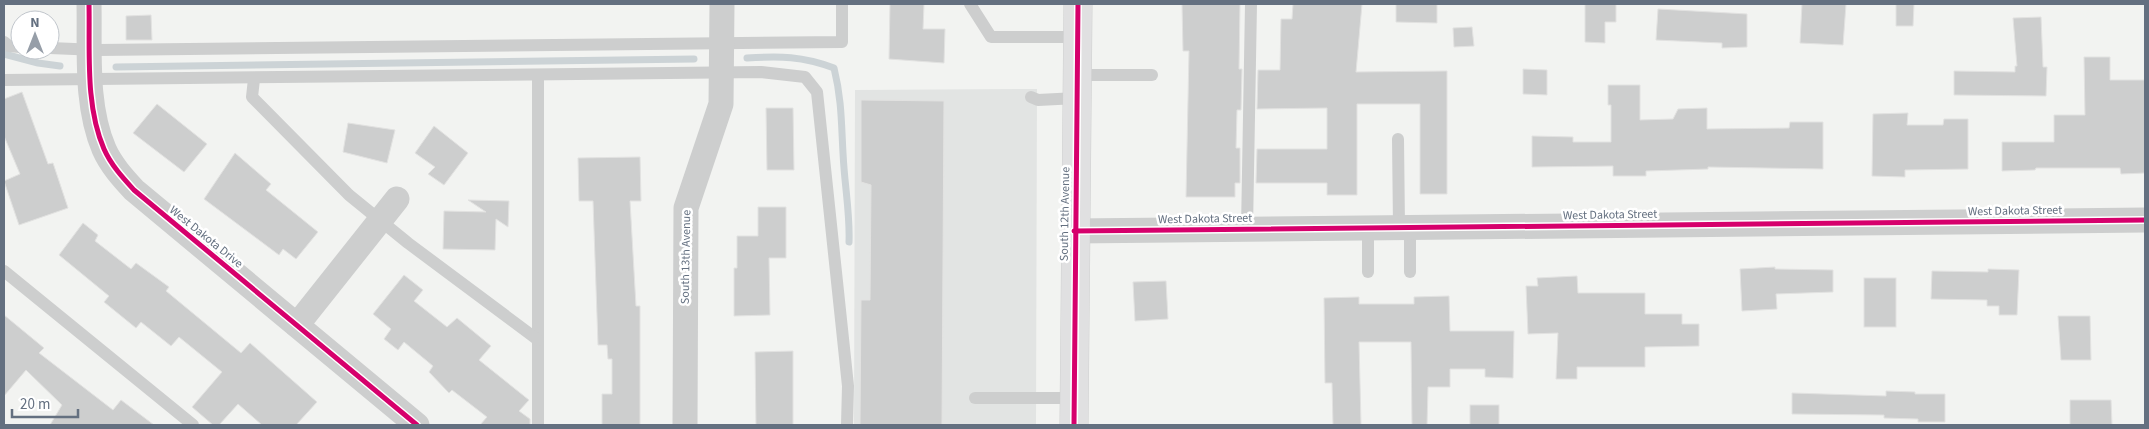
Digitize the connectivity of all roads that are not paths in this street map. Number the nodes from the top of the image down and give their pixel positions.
1 (89, 4) edge
2 (722, 4) edge
3 (842, 4) edge
4 (970, 4) edge
5 (1078, 4) edge
6 (1251, 4) edge
7 (1078, 38) junction
8 (722, 44) junction
9 (60, 48) edge
10 (90, 50) junction
11 (723, 73) junction
12 (538, 75) junction
13 (1152, 76) dead end
14 (254, 79) junction
15 (4, 80) edge
16 (91, 81) junction
17 (1077, 87) junction
18 (1031, 97) dead end
19 (1398, 139) dead end
20 (397, 199) dead end
21 (380, 220) junction
22 (2145, 220) edge
23 (1405, 227) junction
24 (1368, 228) junction
25 (1247, 229) junction
26 (1074, 230) junction
27 (4, 271) edge
28 (1368, 272) dead end
29 (1410, 272) dead end
30 (297, 325) junction
31 (538, 340) junction
32 (975, 398) dead end
33 (1074, 398) junction
34 (193, 425) edge
35 (418, 425) edge
36 (538, 425) edge
37 (685, 425) edge
38 (847, 425) edge
39 (1074, 425) edge

1 - 10 street, West Dakota Drive
2 - 8 street, South 13th Avenue
3 - 8 lane
4 - 7 lane
5 - 7 main road, South 12th Avenue
6 - 25 lane
7 - 17 main road, South 12th Avenue
8 - 10 lane
8 - 11 street, South 13th Avenue
9 - 10 lane
10 - 16 street, West Dakota Drive
11 - 12 lane
11 - 37 street, South 13th Avenue
11 - 38 lane
12 - 14 lane
12 - 31 lane
13 - 17 lane
14 - 16 lane
14 - 21 lane
15 - 16 lane
16 - 30 street, West Dakota Drive
17 - 18 lane
17 - 26 main road, South 12th Avenue
19 - 23 lane
20 - 21 street
21 - 30 street
21 - 31 lane
22 - 23 street, West Dakota Street
23 - 24 street, West Dakota Street
23 - 29 lane
24 - 25 street, West Dakota Street
24 - 28 lane
25 - 26 street, West Dakota Street
26 - 33 main road, South 12th Avenue
27 - 34 lane
30 - 35 street, West Dakota Drive
31 - 36 lane
32 - 33 lane
33 - 39 main road, South 12th Avenue

